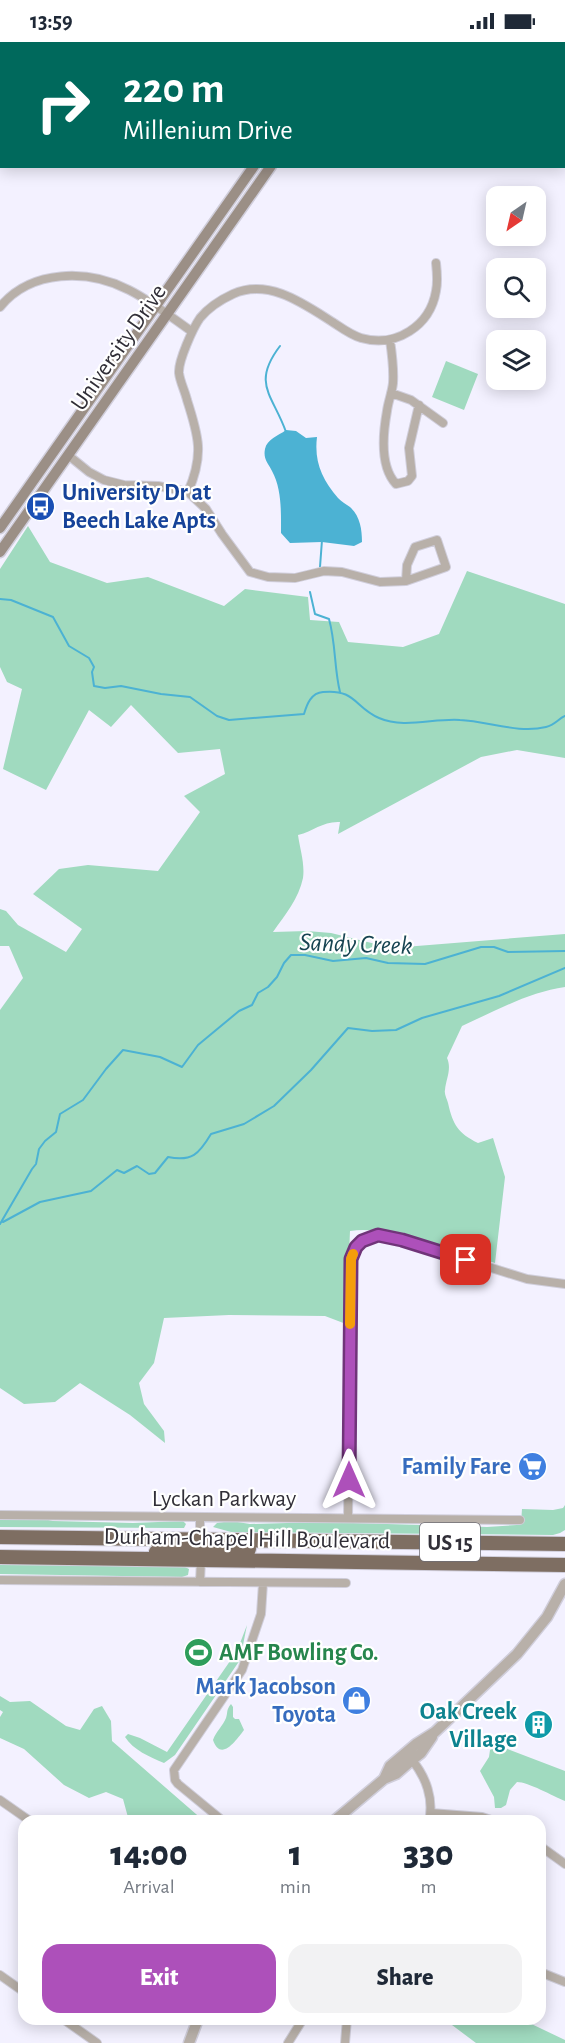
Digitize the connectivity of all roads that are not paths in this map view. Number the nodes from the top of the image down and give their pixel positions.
1 (253, 168) edge
2 (270, 168) edge
3 (436, 263) dead end
4 (0, 306) edge
5 (156, 306) junction
6 (167, 314) junction
7 (191, 331) junction
8 (390, 340) junction
9 (391, 393) junction
10 (418, 405) junction
11 (443, 423) dead end
12 (68, 455) junction
13 (188, 492) junction
14 (0, 528) edge
15 (0, 552) edge
16 (406, 581) junction
17 (565, 1284) edge
18 (0, 1515) edge
19 (200, 1518) junction
20 (348, 1518) junction
21 (520, 1520) dead end
22 (0, 1537) edge
23 (200, 1540) junction
24 (334, 1541) junction
25 (565, 1544) edge
26 (0, 1557) edge
27 (100, 1559) junction
28 (201, 1560) junction
29 (565, 1565) edge
30 (0, 1580) edge
31 (200, 1582) junction
32 (263, 1582) junction
33 (346, 1583) dead end
34 (565, 1584) edge
35 (435, 1732) junction
36 (412, 1760) junction
37 (384, 1779) junction
38 (0, 1800) edge
39 (21, 1815) edge
40 (216, 1815) edge
41 (341, 1815) edge
42 (430, 1815) edge
43 (546, 1850) edge
44 (565, 1863) edge
45 (546, 1974) edge
46 (0, 1975) edge
47 (565, 1982) edge
48 (18, 1988) edge
49 (72, 2025) edge
50 (196, 2025) edge
51 (299, 2025) edge
52 (346, 2025) edge
53 (97, 2043) edge
54 (189, 2043) edge
55 (288, 2043) edge
56 (345, 2043) edge

1 - 5 main road, University Drive
2 - 6 main road, University Drive
3 - 8 street
4 - 5 street
5 - 6 street
5 - 14 main road, University Drive
6 - 7 street
6 - 12 main road, University Drive
7 - 8 street
7 - 13 street
8 - 9 street
9 - 10 street
9 - 10 street
10 - 11 street
12 - 13 street
12 - 15 main road, University Drive
13 - 16 street
16 - 16 street
17 - 20 street
18 - 19 street, Lyckan Parkway
19 - 20 street, Lyckan Parkway
19 - 23 street
20 - 21 street, Lyckan Parkway
22 - 23 highway, Durham-Chapel Hill Boulevard / US 15
23 - 24 highway, Durham-Chapel Hill Boulevard / US 15
23 - 27 highway
24 - 25 highway, Durham-Chapel Hill Boulevard / US 15
24 - 28 highway
26 - 27 highway, Durham-Chapel Hill Boulevard / US 15
27 - 28 highway, Durham-Chapel Hill Boulevard / US 15
28 - 29 highway, Durham-Chapel Hill Boulevard / US 15
28 - 31 street
30 - 31 street
31 - 32 street
32 - 33 street
32 - 40 street
34 - 35 street
35 - 36 street
35 - 37 street
36 - 37 street
36 - 42 street
37 - 41 street
38 - 39 street
43 - 44 street
45 - 47 street
46 - 48 street
49 - 53 street
50 - 54 street
51 - 55 street
52 - 56 street

